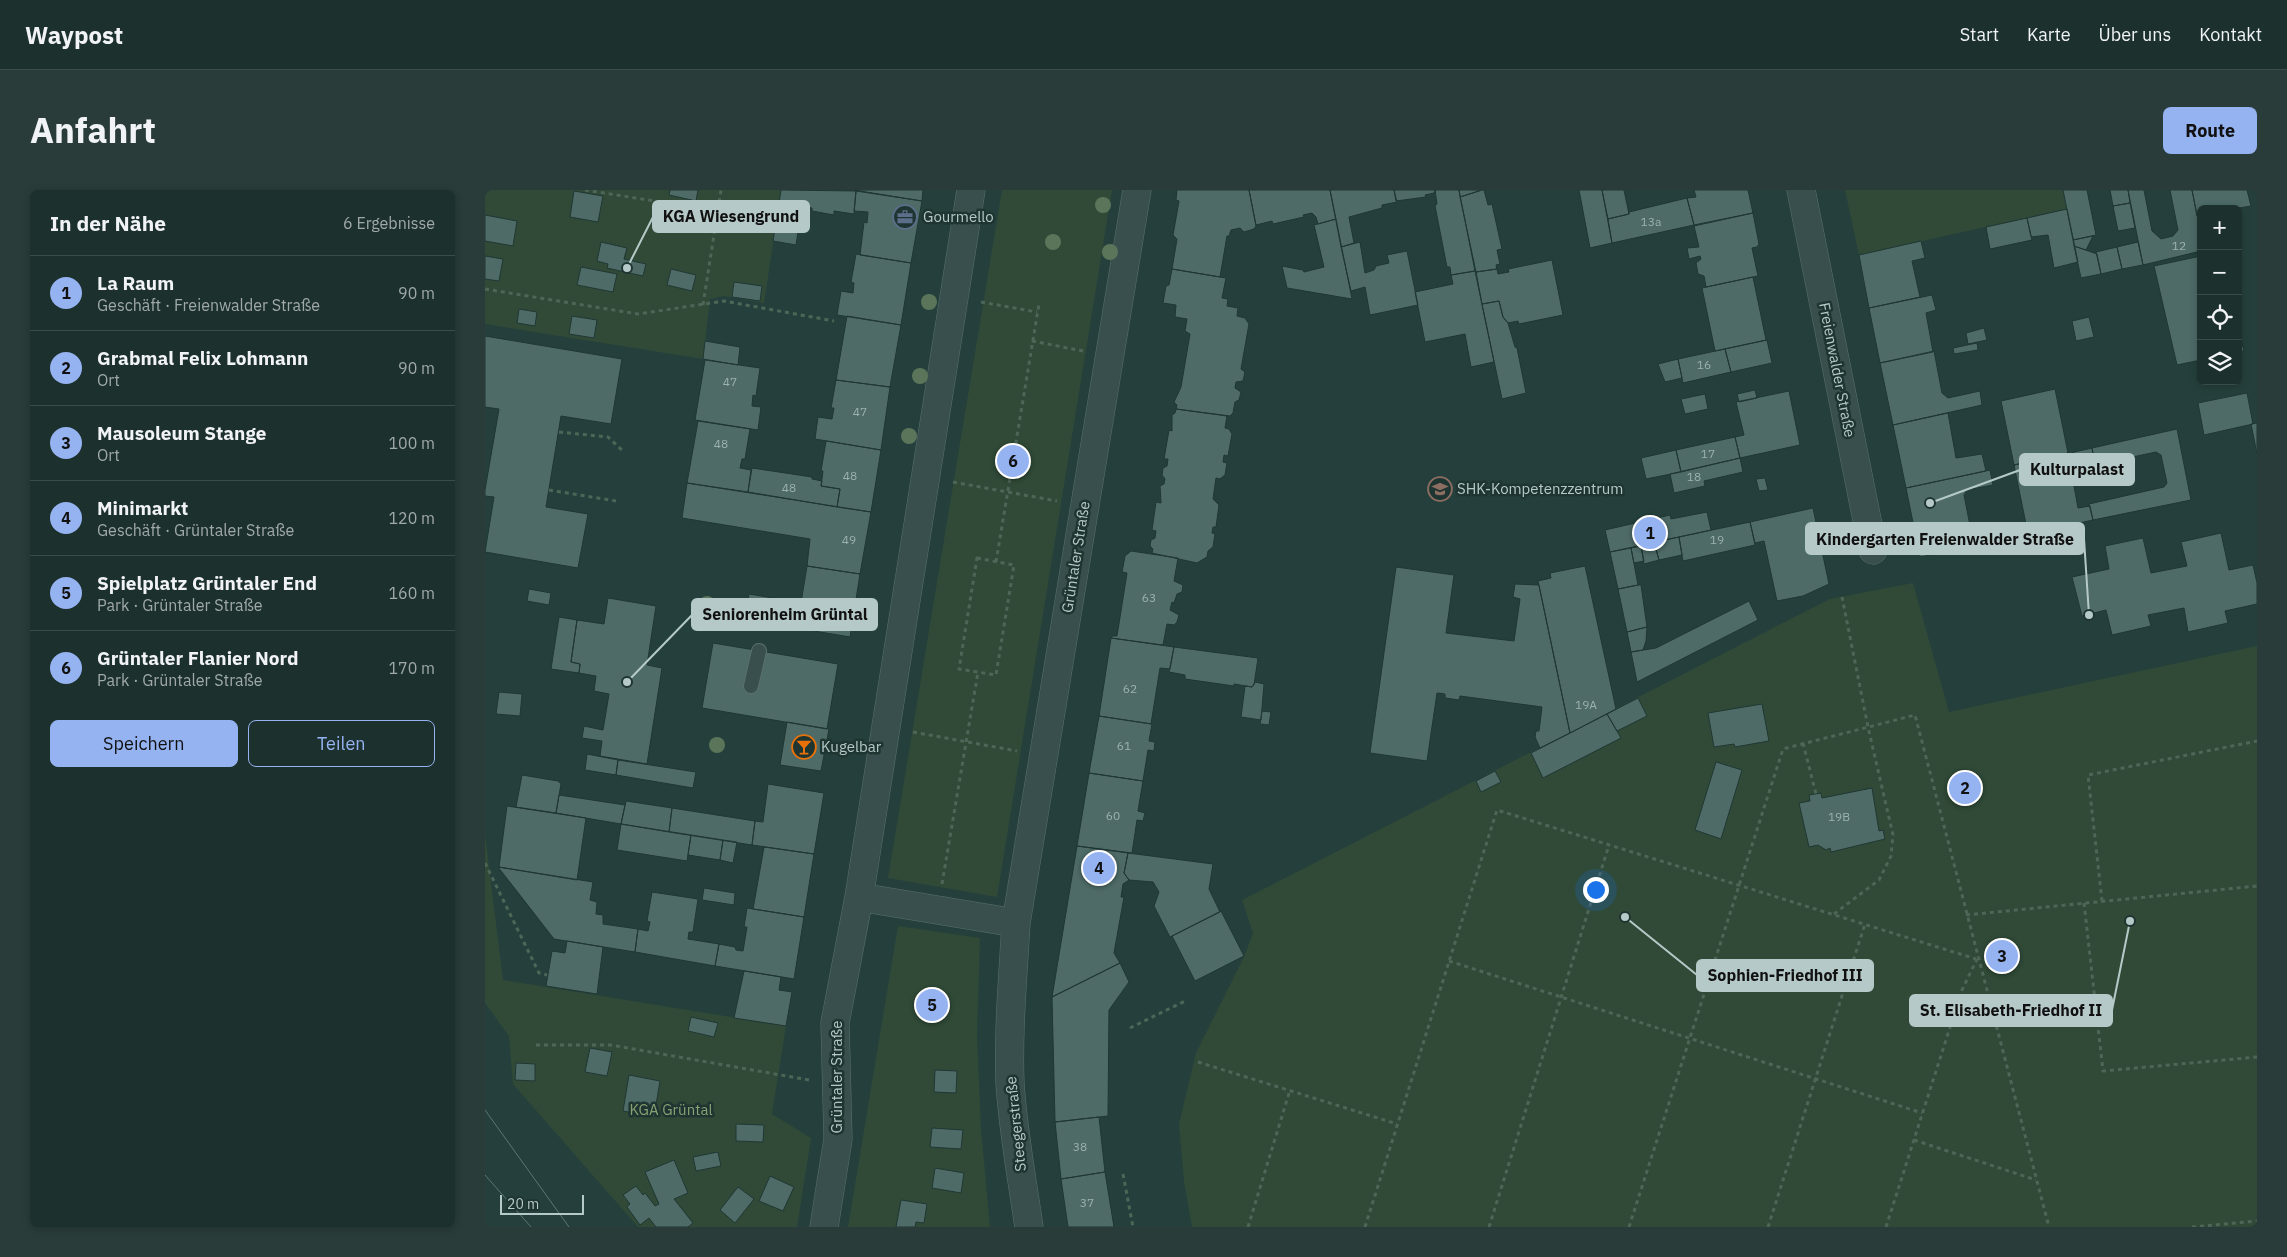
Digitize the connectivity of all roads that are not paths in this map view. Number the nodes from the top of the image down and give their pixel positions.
1 (971, 190) edge
2 (1137, 190) edge
3 (1801, 190) edge
4 (1873, 550) dead end
5 (759, 651) dead end
6 (751, 686) dead end
7 (859, 897) junction
8 (1016, 923) junction
9 (1010, 1020) joint
10 (824, 1227) edge
11 (1029, 1227) edge

1 - 7 street, Grüntaler Straße
2 - 8 street, Grüntaler Straße
3 - 4 street, Freienwalder Straße
5 - 6 lane
7 - 8 street
7 - 10 street, Grüntaler Straße
8 - 9 street, Grüntaler Straße
9 - 11 street, Steegerstraße

